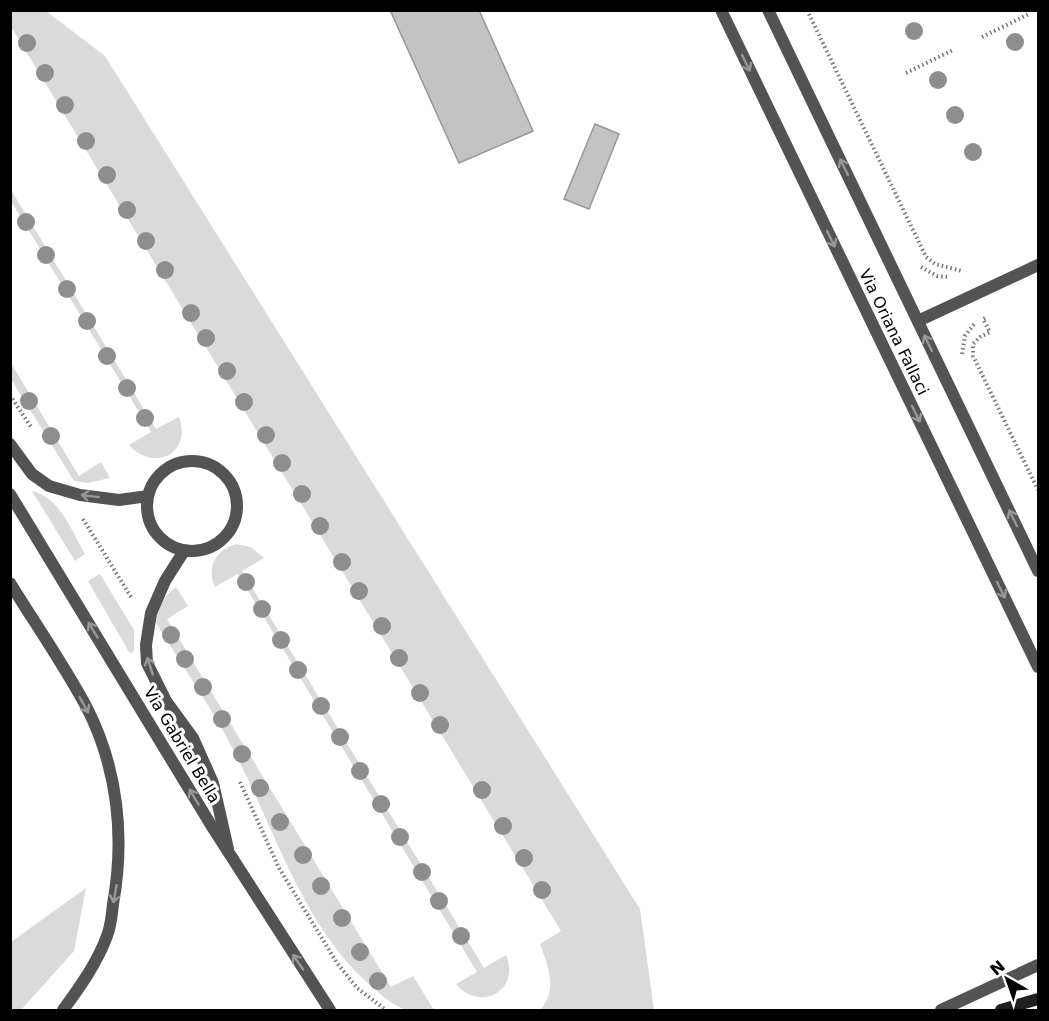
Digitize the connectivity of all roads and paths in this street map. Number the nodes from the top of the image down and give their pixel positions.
1 (721, 10) edge
2 (768, 10) edge
3 (807, 10) edge
4 (1029, 14) dead end
5 (982, 37) dead end
6 (953, 50) dead end
7 (906, 73) dead end
8 (1038, 265) edge
9 (967, 271) dead end
10 (993, 314) dead end
11 (982, 316) dead end
12 (918, 321) junction
13 (967, 364) dead end
14 (10, 444) edge
15 (1038, 490) edge
16 (10, 494) edge
17 (148, 496) junction
18 (184, 551) junction
19 (1038, 571) edge
20 (10, 583) edge
21 (1038, 668) edge
22 (229, 853) junction
23 (1038, 966) edge
24 (1038, 999) edge
25 (63, 1011) edge
26 (330, 1011) edge
27 (940, 1011) edge
28 (1001, 1011) edge

1 -> 21 street, Via Oriana Fallaci
12 -> 2 street, Via Oriana Fallaci
3 - 9 path
4 - 5 path
6 - 7 path
8 - 12 street
10 - 15 path
11 - 13 path
19 -> 12 street, Via Oriana Fallaci
17 -> 14 street
22 -> 16 street, Via Gabriel Bella
17 - 18 street
17 - 18 street
22 -> 18 street
20 -> 25 street
26 -> 22 street, Via Gabriel Bella
23 - 27 street
24 - 28 main road

